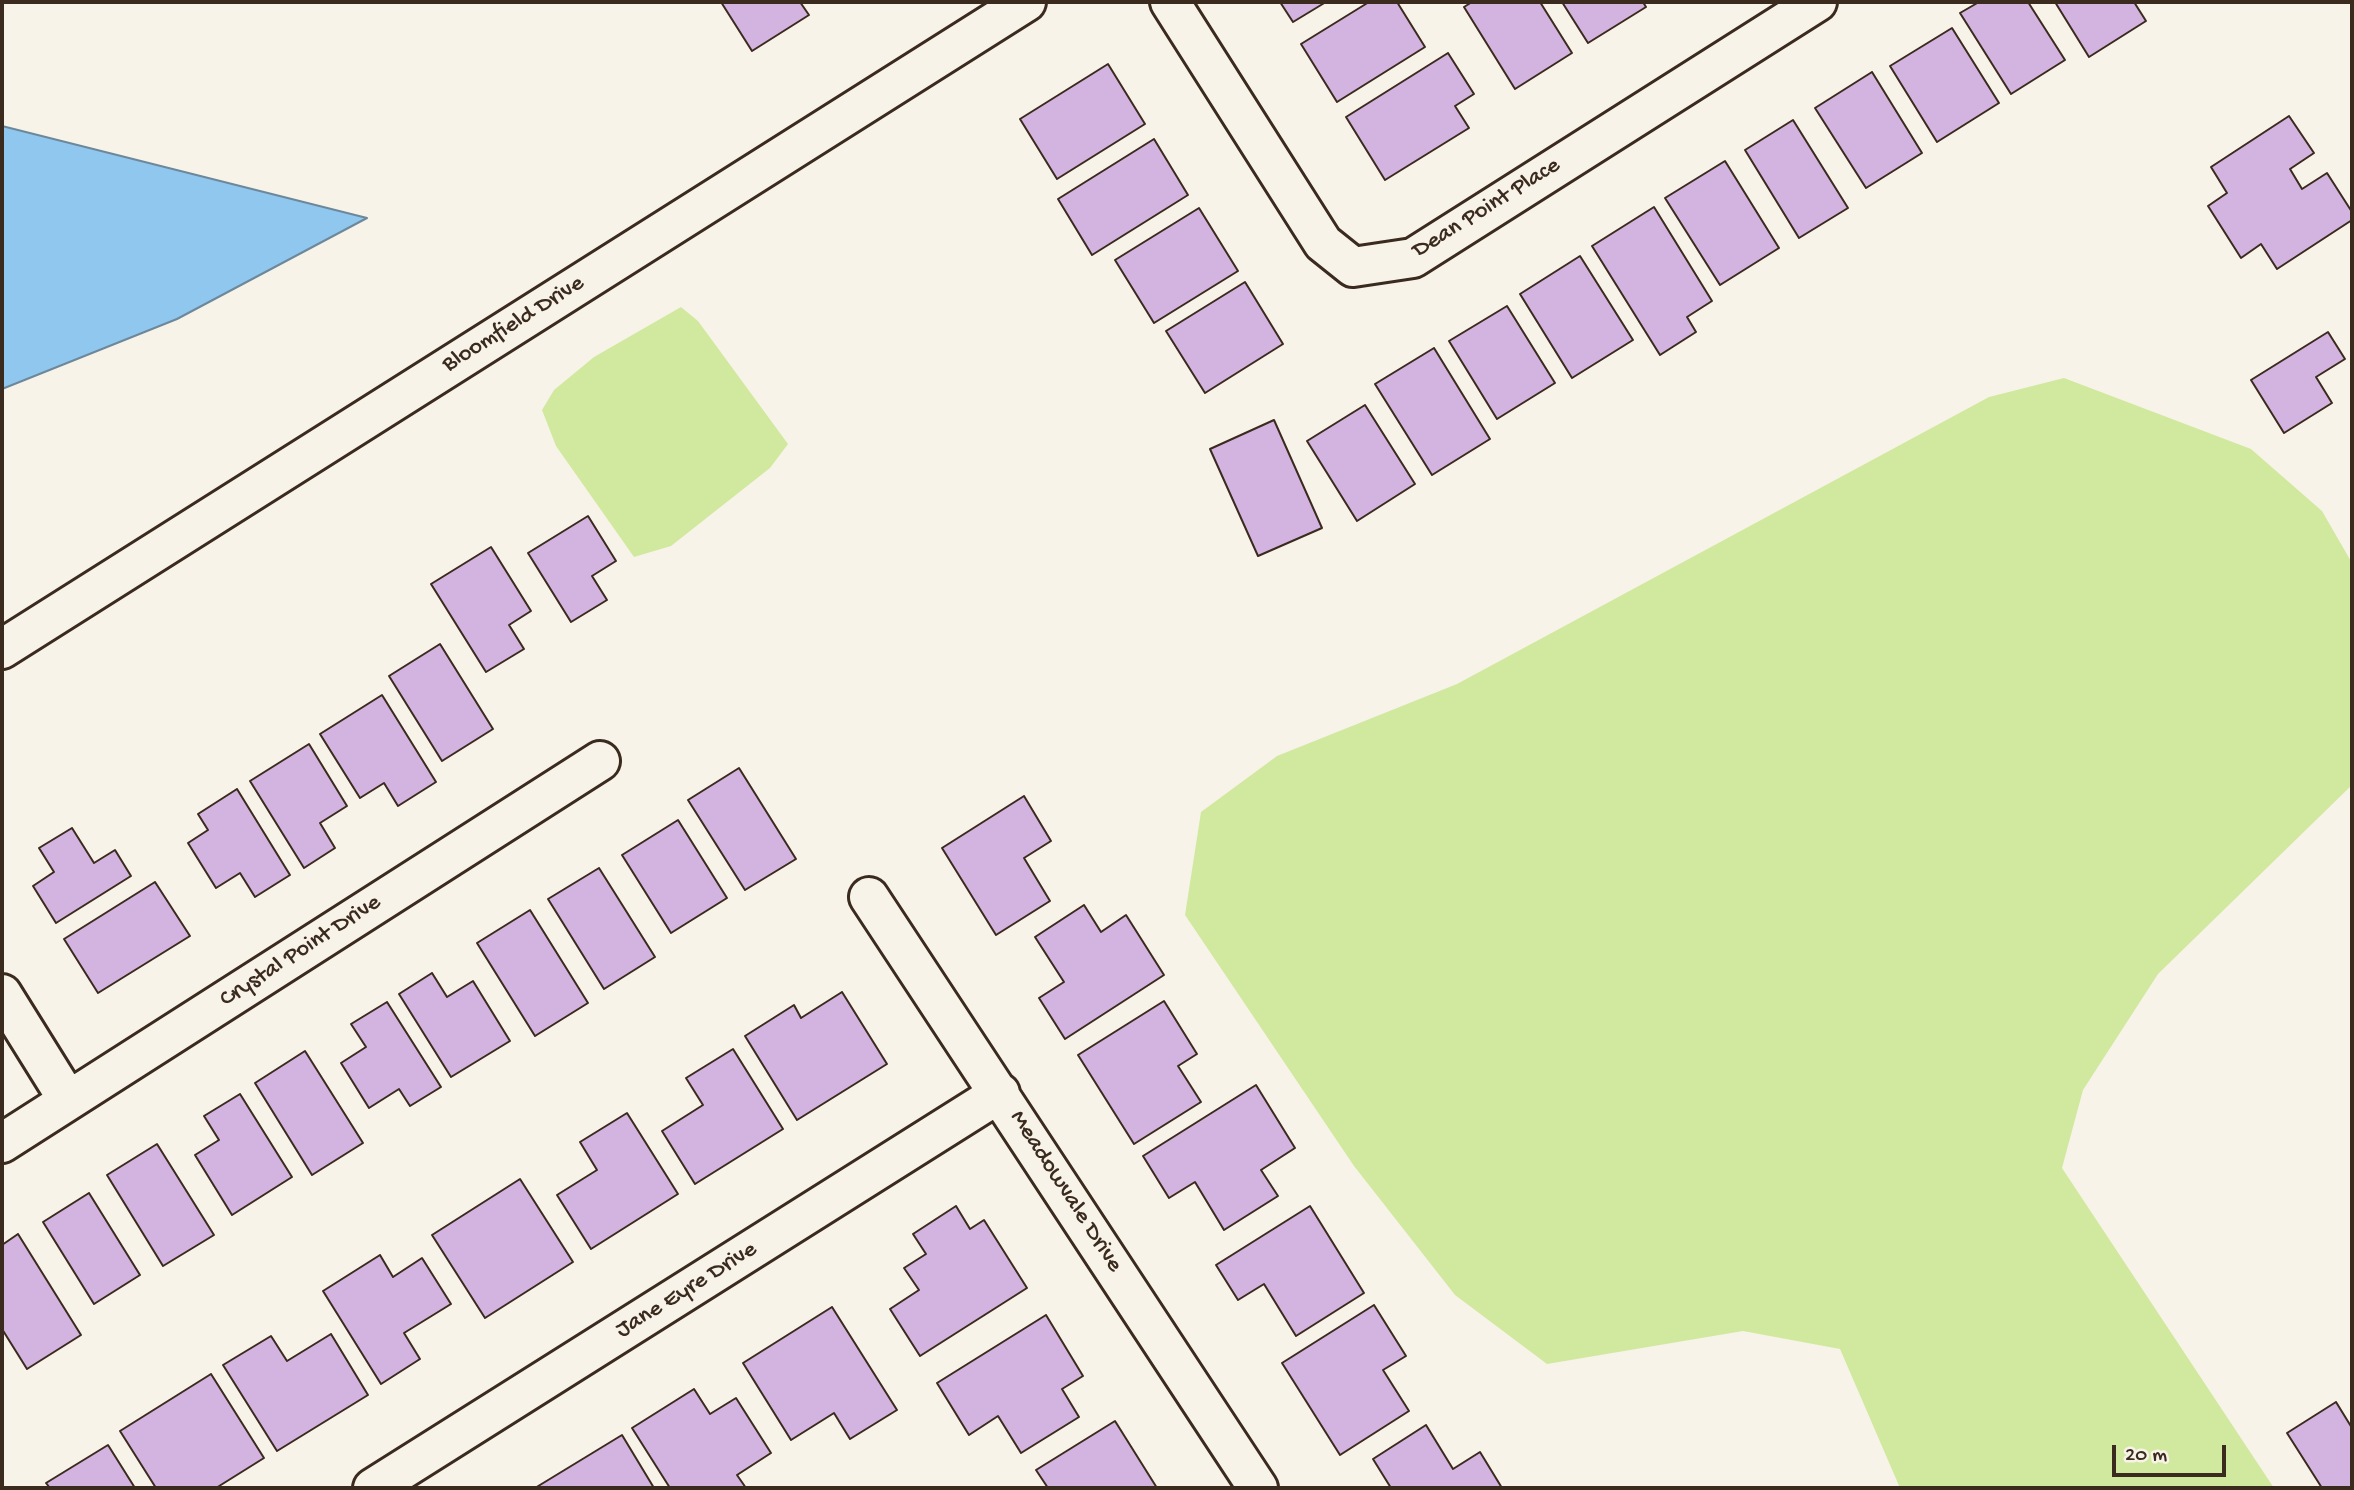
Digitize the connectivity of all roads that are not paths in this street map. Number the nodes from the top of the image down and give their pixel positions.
1 (1026, 2) edge
2 (1170, 2) edge
3 (1816, 2) edge
4 (2, 649) edge
5 (600, 761) dead end
6 (869, 897) dead end
7 (2, 993) edge
8 (1000, 1093) junction
9 (68, 1100) junction
10 (2, 1143) edge
11 (373, 1488) edge
12 (1258, 1488) edge

1 - 4 street, Bloomfield Drive
2 - 3 street, Dean Point Place
5 - 9 street, Crystal Point Drive
6 - 8 street, Meadowvale Drive
7 - 9 street
8 - 11 street, Jane Eyre Drive
8 - 12 street, Meadowvale Drive
9 - 10 street, Crystal Point Drive

